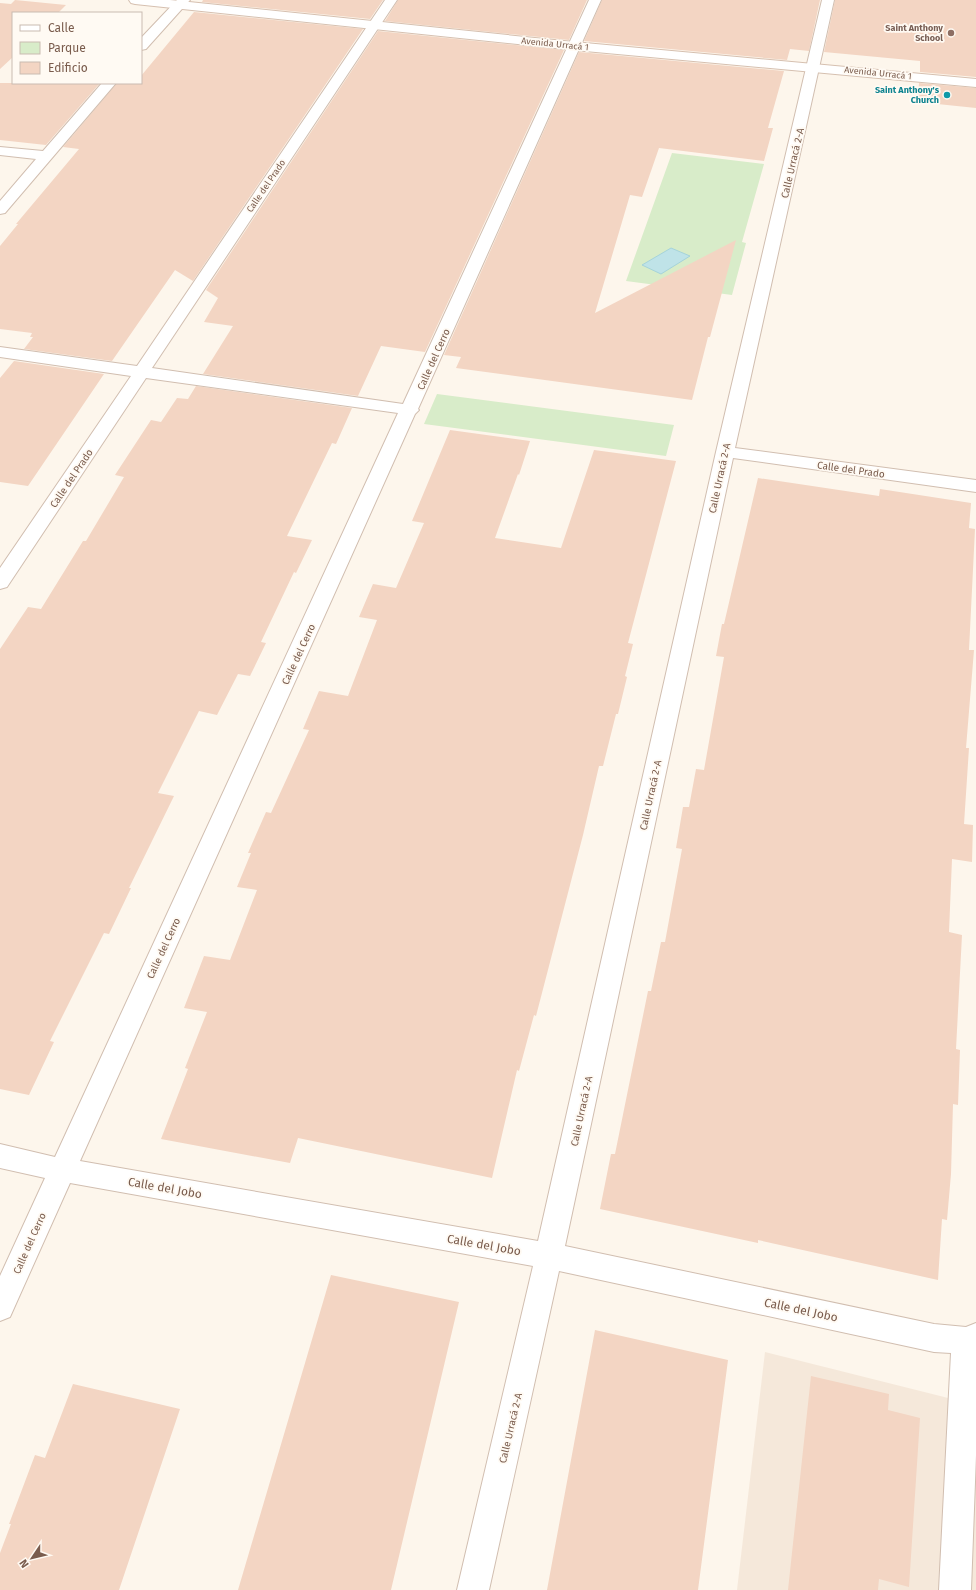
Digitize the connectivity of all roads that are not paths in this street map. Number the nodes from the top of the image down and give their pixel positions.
1 (135, 0) edge
2 (391, 0) edge
3 (595, 0) edge
4 (828, 0) edge
5 (182, 2) edge
6 (374, 26) junction
7 (142, 45) edge
8 (574, 46) junction
9 (814, 67) junction
10 (976, 83) edge
11 (108, 84) edge
12 (0, 151) edge
13 (46, 156) junction
14 (0, 210) edge
15 (0, 352) edge
16 (142, 372) junction
17 (410, 410) junction
18 (725, 452) junction
19 (976, 486) edge
20 (0, 584) edge
21 (0, 1156) edge
22 (62, 1170) junction
23 (549, 1256) junction
24 (0, 1307) edge
25 (971, 1339) edge
26 (473, 1590) edge
27 (955, 1590) edge

1 - 5 street, Avenida Urracá 1
2 - 6 street, Calle del Prado
3 - 8 street, Calle del Cerro
4 - 9 street, Calle Urracá 2-A
5 - 6 street, Avenida Urracá 1
5 - 7 street
6 - 8 street, Avenida Urracá 1
6 - 16 street, Calle del Prado
8 - 9 street, Avenida Urracá 1
8 - 17 street, Calle del Cerro
9 - 10 street, Avenida Urracá 1
9 - 18 street, Calle Urracá 2-A
11 - 13 street
12 - 13 street
13 - 14 street
15 - 16 street
16 - 17 street
16 - 20 street, Calle del Prado
17 - 22 street, Calle del Cerro
18 - 19 street, Calle del Prado
18 - 23 street, Calle Urracá 2-A
21 - 22 street, Calle del Jobo
22 - 23 street, Calle del Jobo
22 - 24 street, Calle del Cerro
23 - 25 street, Calle del Jobo
23 - 26 street, Calle Urracá 2-A
25 - 27 street

